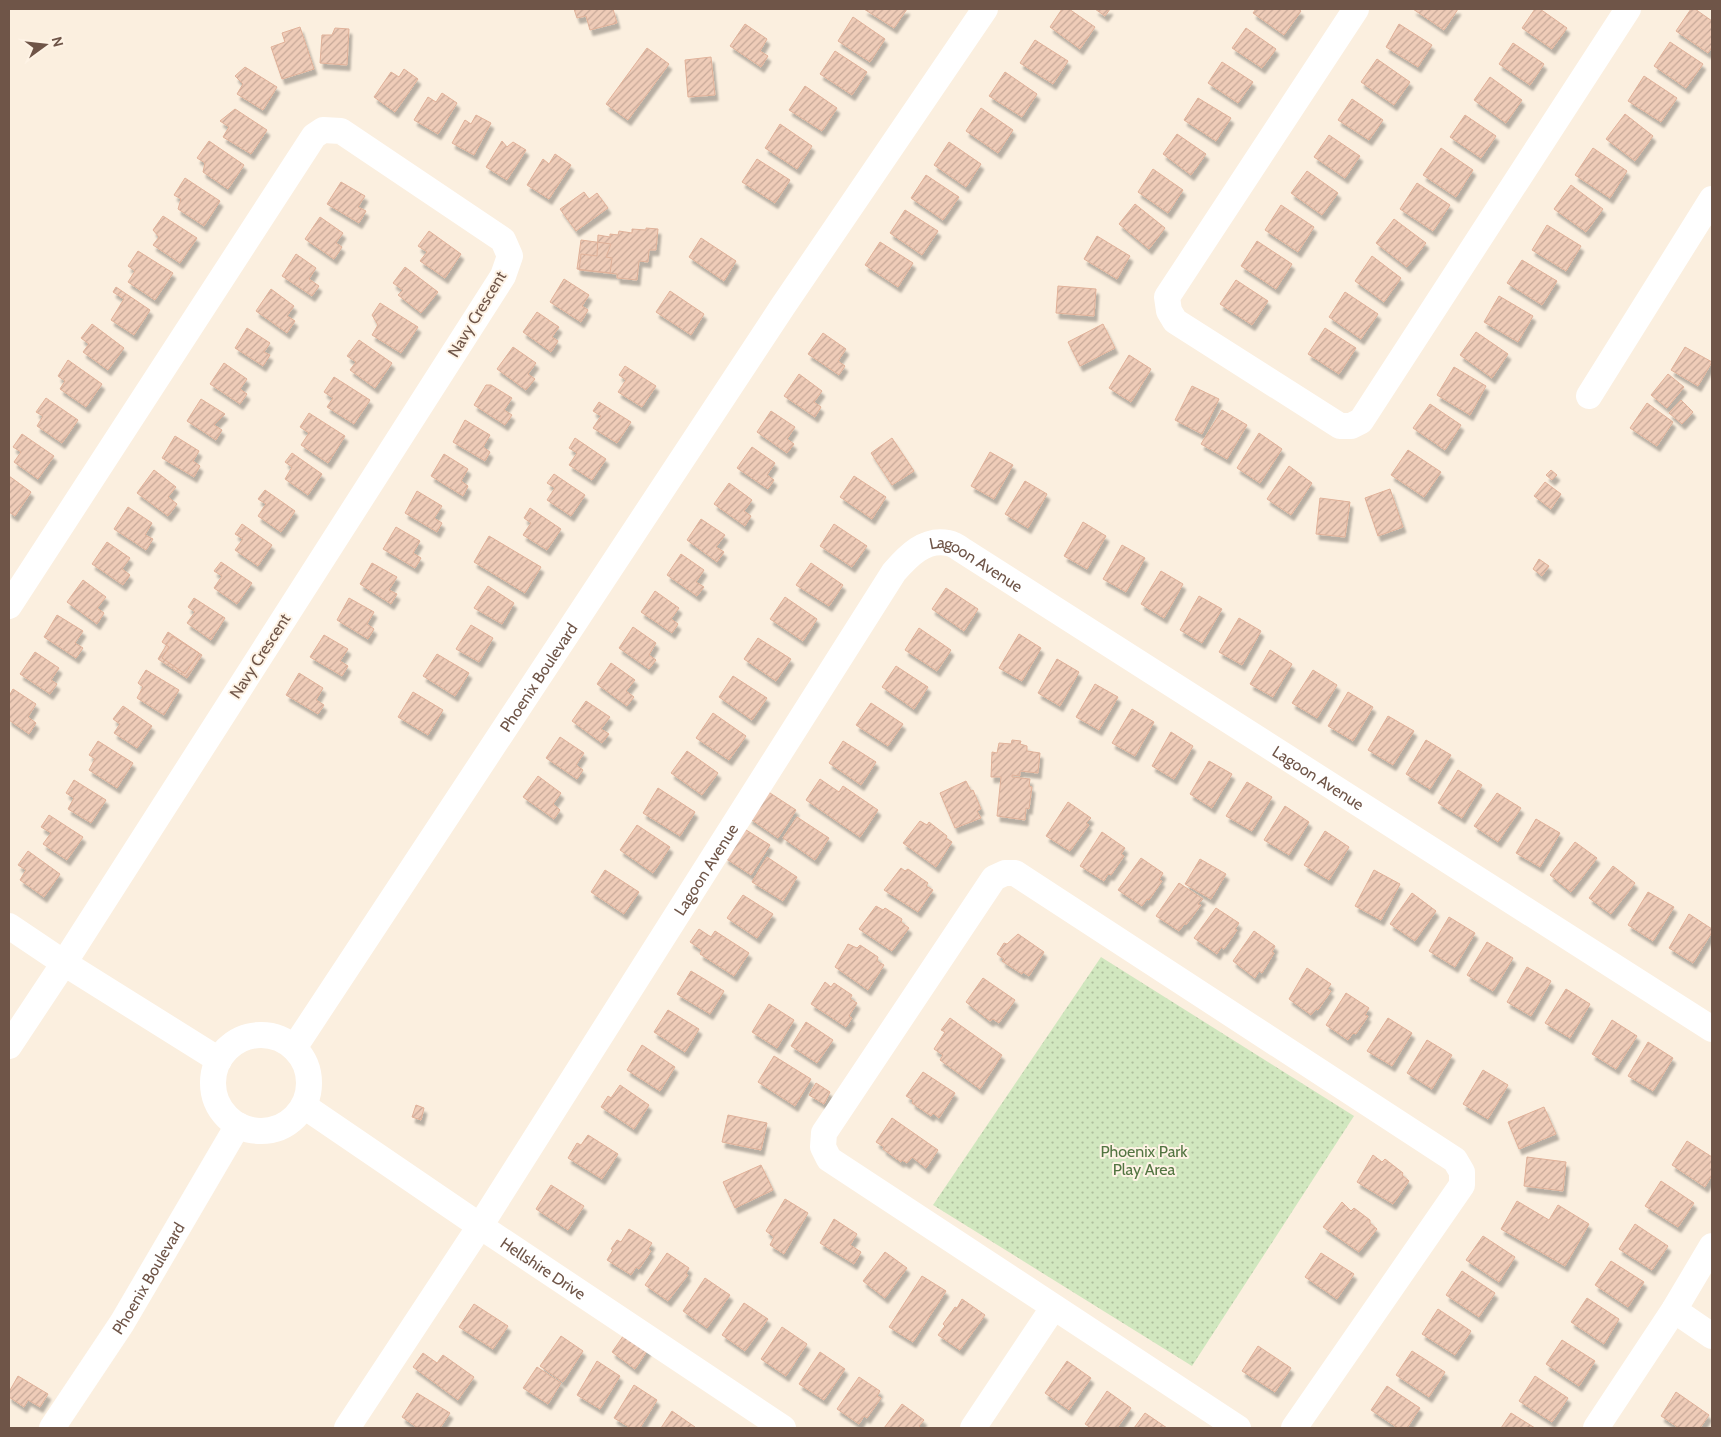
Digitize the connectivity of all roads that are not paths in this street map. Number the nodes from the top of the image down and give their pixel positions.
1 (1356, 9) edge
2 (1628, 9) edge
3 (981, 10) edge
4 (1712, 199) edge
5 (1589, 396) dead end
6 (9, 606) edge
7 (9, 926) edge
8 (64, 963) junction
9 (1712, 1029) edge
10 (9, 1046) edge
11 (294, 1048) junction
12 (219, 1060) junction
13 (304, 1106) junction
14 (238, 1126) junction
15 (480, 1226) junction
16 (1712, 1246) edge
17 (1053, 1308) junction
18 (1674, 1310) junction
19 (1712, 1336) edge
20 (52, 1428) edge
21 (347, 1428) edge
22 (783, 1428) edge
23 (973, 1428) edge
24 (1238, 1428) edge
25 (1294, 1428) edge
26 (1596, 1428) edge

1 - 2 street
3 - 11 street, Phoenix Boulevard
4 - 5 street
6 - 8 street, Navy Crescent
7 - 8 street
8 - 10 street, Navy Crescent
8 - 12 street
9 - 15 street, Lagoon Avenue
11 - 12 street
11 - 13 street
12 - 14 street
13 - 14 street
13 - 15 street, Hellshire Drive
14 - 20 street, Phoenix Boulevard
15 - 21 street, Lagoon Avenue
15 - 22 street, Hellshire Drive
16 - 18 street
17 - 23 street
17 - 24 street
17 - 25 street
18 - 19 street
18 - 26 street

